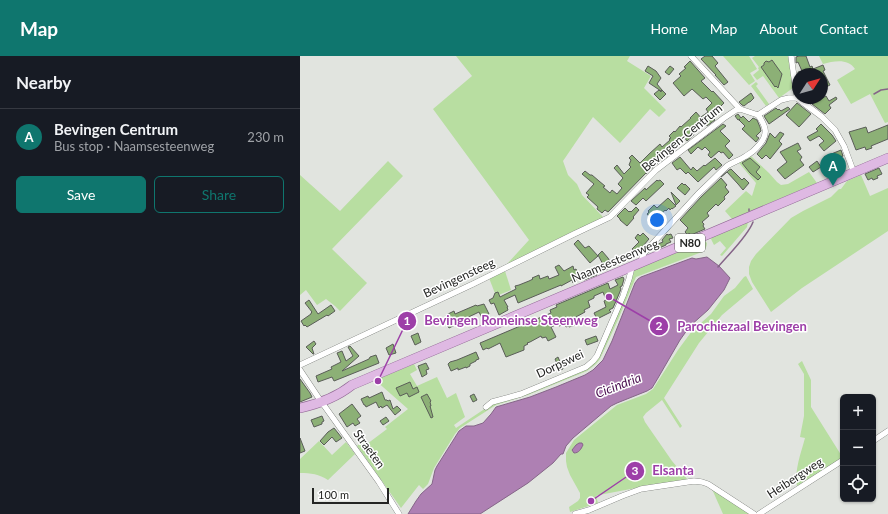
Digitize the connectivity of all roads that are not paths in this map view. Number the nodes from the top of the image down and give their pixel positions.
1 (692, 56) edge
2 (791, 56) edge
3 (793, 68) edge
4 (792, 98) edge
5 (806, 104) edge
6 (740, 109) junction
7 (758, 115) junction
8 (888, 158) edge
9 (854, 173) junction
10 (605, 220) joint
11 (643, 262) junction
12 (632, 267) junction
13 (300, 365) edge
14 (300, 370) edge
15 (320, 399) junction
16 (486, 407) dead end
17 (300, 408) edge
18 (888, 431) edge
19 (876, 439) edge
20 (840, 462) edge
21 (399, 514) edge
22 (574, 514) edge
23 (754, 514) edge
24 (759, 514) edge

1 - 6 street, Bevingen-Centrum
2 - 3 street
4 - 7 street
5 - 9 street
6 - 7 street, Bevingen-Centrum
6 - 10 street, Bevingen-Centrum
7 - 11 street
8 - 9 main road, Naamsesteenweg / N80
9 - 11 main road, Naamsesteenweg / N80
10 - 13 street, Bevingensteeg
11 - 12 main road, Naamsesteenweg / N80
12 - 15 main road, Naamsesteenweg / N80
12 - 16 street, Dorpswei
14 - 15 street, Straeten
15 - 17 main road, Naamsesteenweg / N80
15 - 21 street, Straeten
18 - 19 street
20 - 24 street, Heibergweg
22 - 23 street

